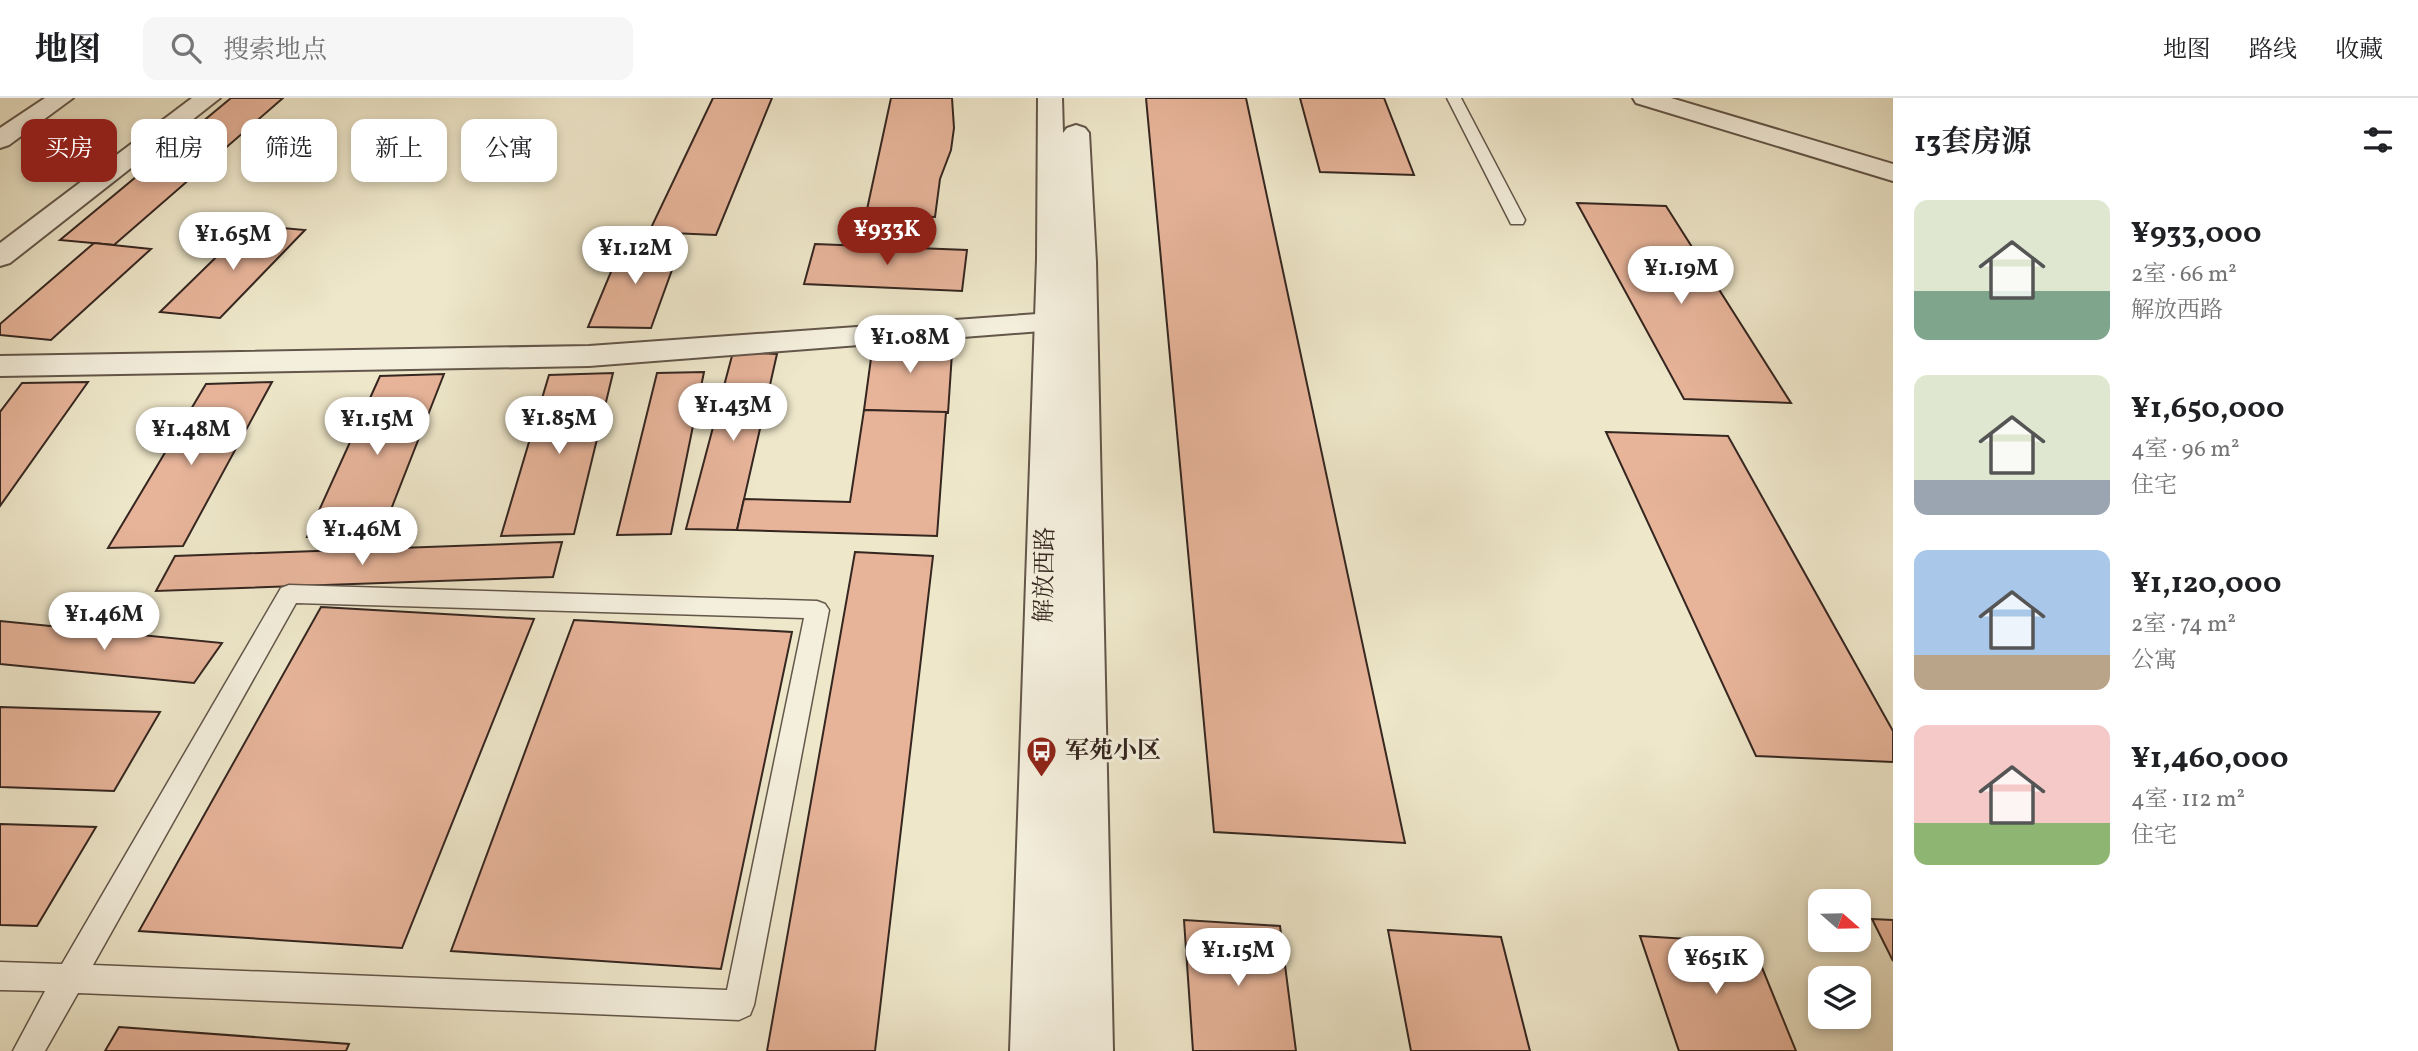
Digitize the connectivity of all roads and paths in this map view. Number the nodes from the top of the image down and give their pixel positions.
1 (61, 98) edge
2 (208, 98) edge
3 (1050, 98) edge
4 (1075, 98) edge
5 (1454, 98) edge
6 (1646, 98) edge
7 (0, 140) edge
8 (1893, 173) edge
9 (1517, 220) dead end
10 (0, 257) edge
11 (1066, 321) junction
12 (0, 366) edge
13 (0, 976) edge
14 (70, 978) junction
15 (28, 1051) edge
16 (1036, 1051) edge
17 (1087, 1051) edge

1 - 7 street
2 - 10 street
3 - 11 street, 解放西路
4 - 11 street, 解放西路
5 - 9 lane
6 - 8 street
11 - 12 street
11 - 16 street, 解放西路
11 - 17 street, 解放西路
13 - 14 lane
14 - 14 lane
14 - 15 lane

